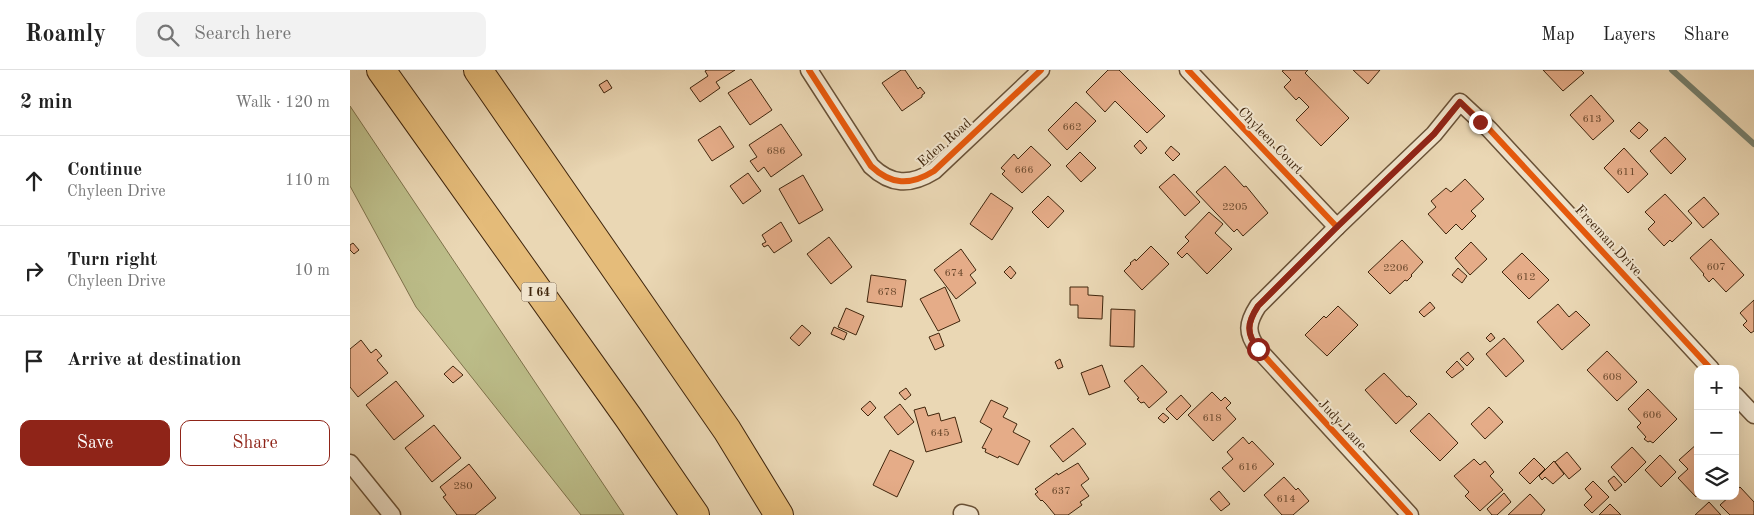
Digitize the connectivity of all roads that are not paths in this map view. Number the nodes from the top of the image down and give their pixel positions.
1 (381, 70) edge
2 (478, 70) edge
3 (810, 70) edge
4 (1041, 70) edge
5 (1188, 70) edge
6 (1337, 227) junction
7 (1707, 365) edge
8 (1739, 399) edge
9 (1754, 415) edge
10 (350, 463) edge
11 (392, 515) edge
12 (695, 515) edge
13 (779, 515) edge
14 (1410, 515) edge

1 - 12 highway, I 64
2 - 13 highway
3 - 4 street, Eden Road
5 - 6 street, Chyleen Court
6 - 7 street, Freeman Drive
6 - 14 street, Judy Lane
8 - 9 street
10 - 11 street

